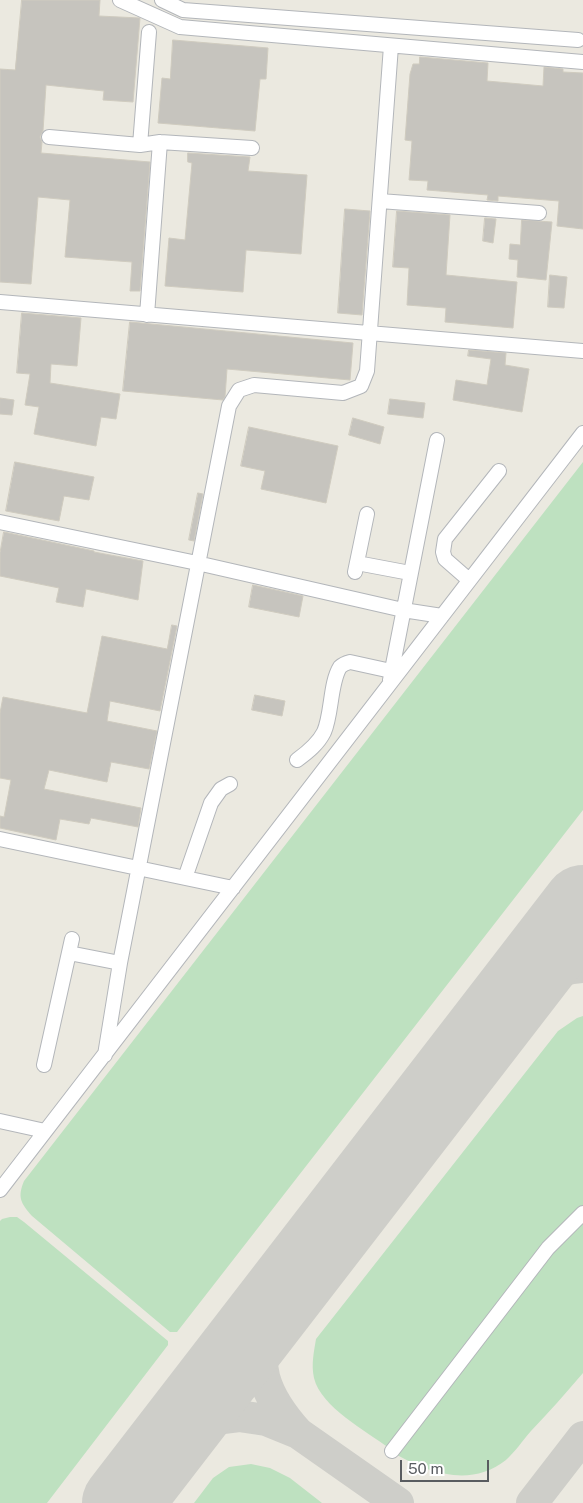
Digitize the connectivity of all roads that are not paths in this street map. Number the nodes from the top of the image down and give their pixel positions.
1 (120, 0) edge
2 (162, 0) edge
3 (149, 32) dead end
4 (578, 40) dead end
5 (391, 46) junction
6 (583, 62) edge
7 (49, 137) dead end
8 (160, 142) junction
9 (140, 145) junction
10 (252, 148) dead end
11 (380, 201) junction
12 (539, 213) dead end
13 (0, 302) edge
14 (147, 315) junction
15 (370, 334) junction
16 (583, 351) edge
17 (583, 433) edge
18 (437, 440) dead end
19 (499, 471) dead end
20 (367, 514) dead end
21 (0, 522) edge
22 (198, 563) junction
23 (410, 573) junction
24 (469, 580) junction
25 (403, 610) junction
26 (442, 616) junction
27 (391, 676) junction
28 (297, 760) dead end
29 (230, 784) dead end
30 (0, 838) edge
31 (139, 868) junction
32 (184, 878) junction
33 (233, 888) junction
34 (120, 963) junction
35 (105, 1054) junction
36 (44, 1065) dead end
37 (0, 1121) edge
38 (45, 1131) junction
39 (0, 1190) edge
40 (583, 1213) edge
41 (392, 1451) dead end

1 - 5 street
2 - 4 street
3 - 9 street
5 - 6 street
5 - 11 street
7 - 9 street
8 - 9 street
8 - 10 street
8 - 14 street
11 - 12 street
11 - 15 street
13 - 14 street
14 - 15 street
15 - 16 street
15 - 22 street
17 - 24 street
18 - 23 street
19 - 24 street
20 - 23 street
21 - 22 street
22 - 25 street
22 - 31 street
23 - 25 street
24 - 26 street
25 - 26 street
25 - 27 street
26 - 27 street
27 - 28 street
27 - 33 street
29 - 32 street
30 - 31 street
31 - 32 street
31 - 34 street
32 - 33 street
33 - 35 street
34 - 35 street
34 - 36 street
35 - 38 street
37 - 38 street
38 - 39 street
40 - 41 street

